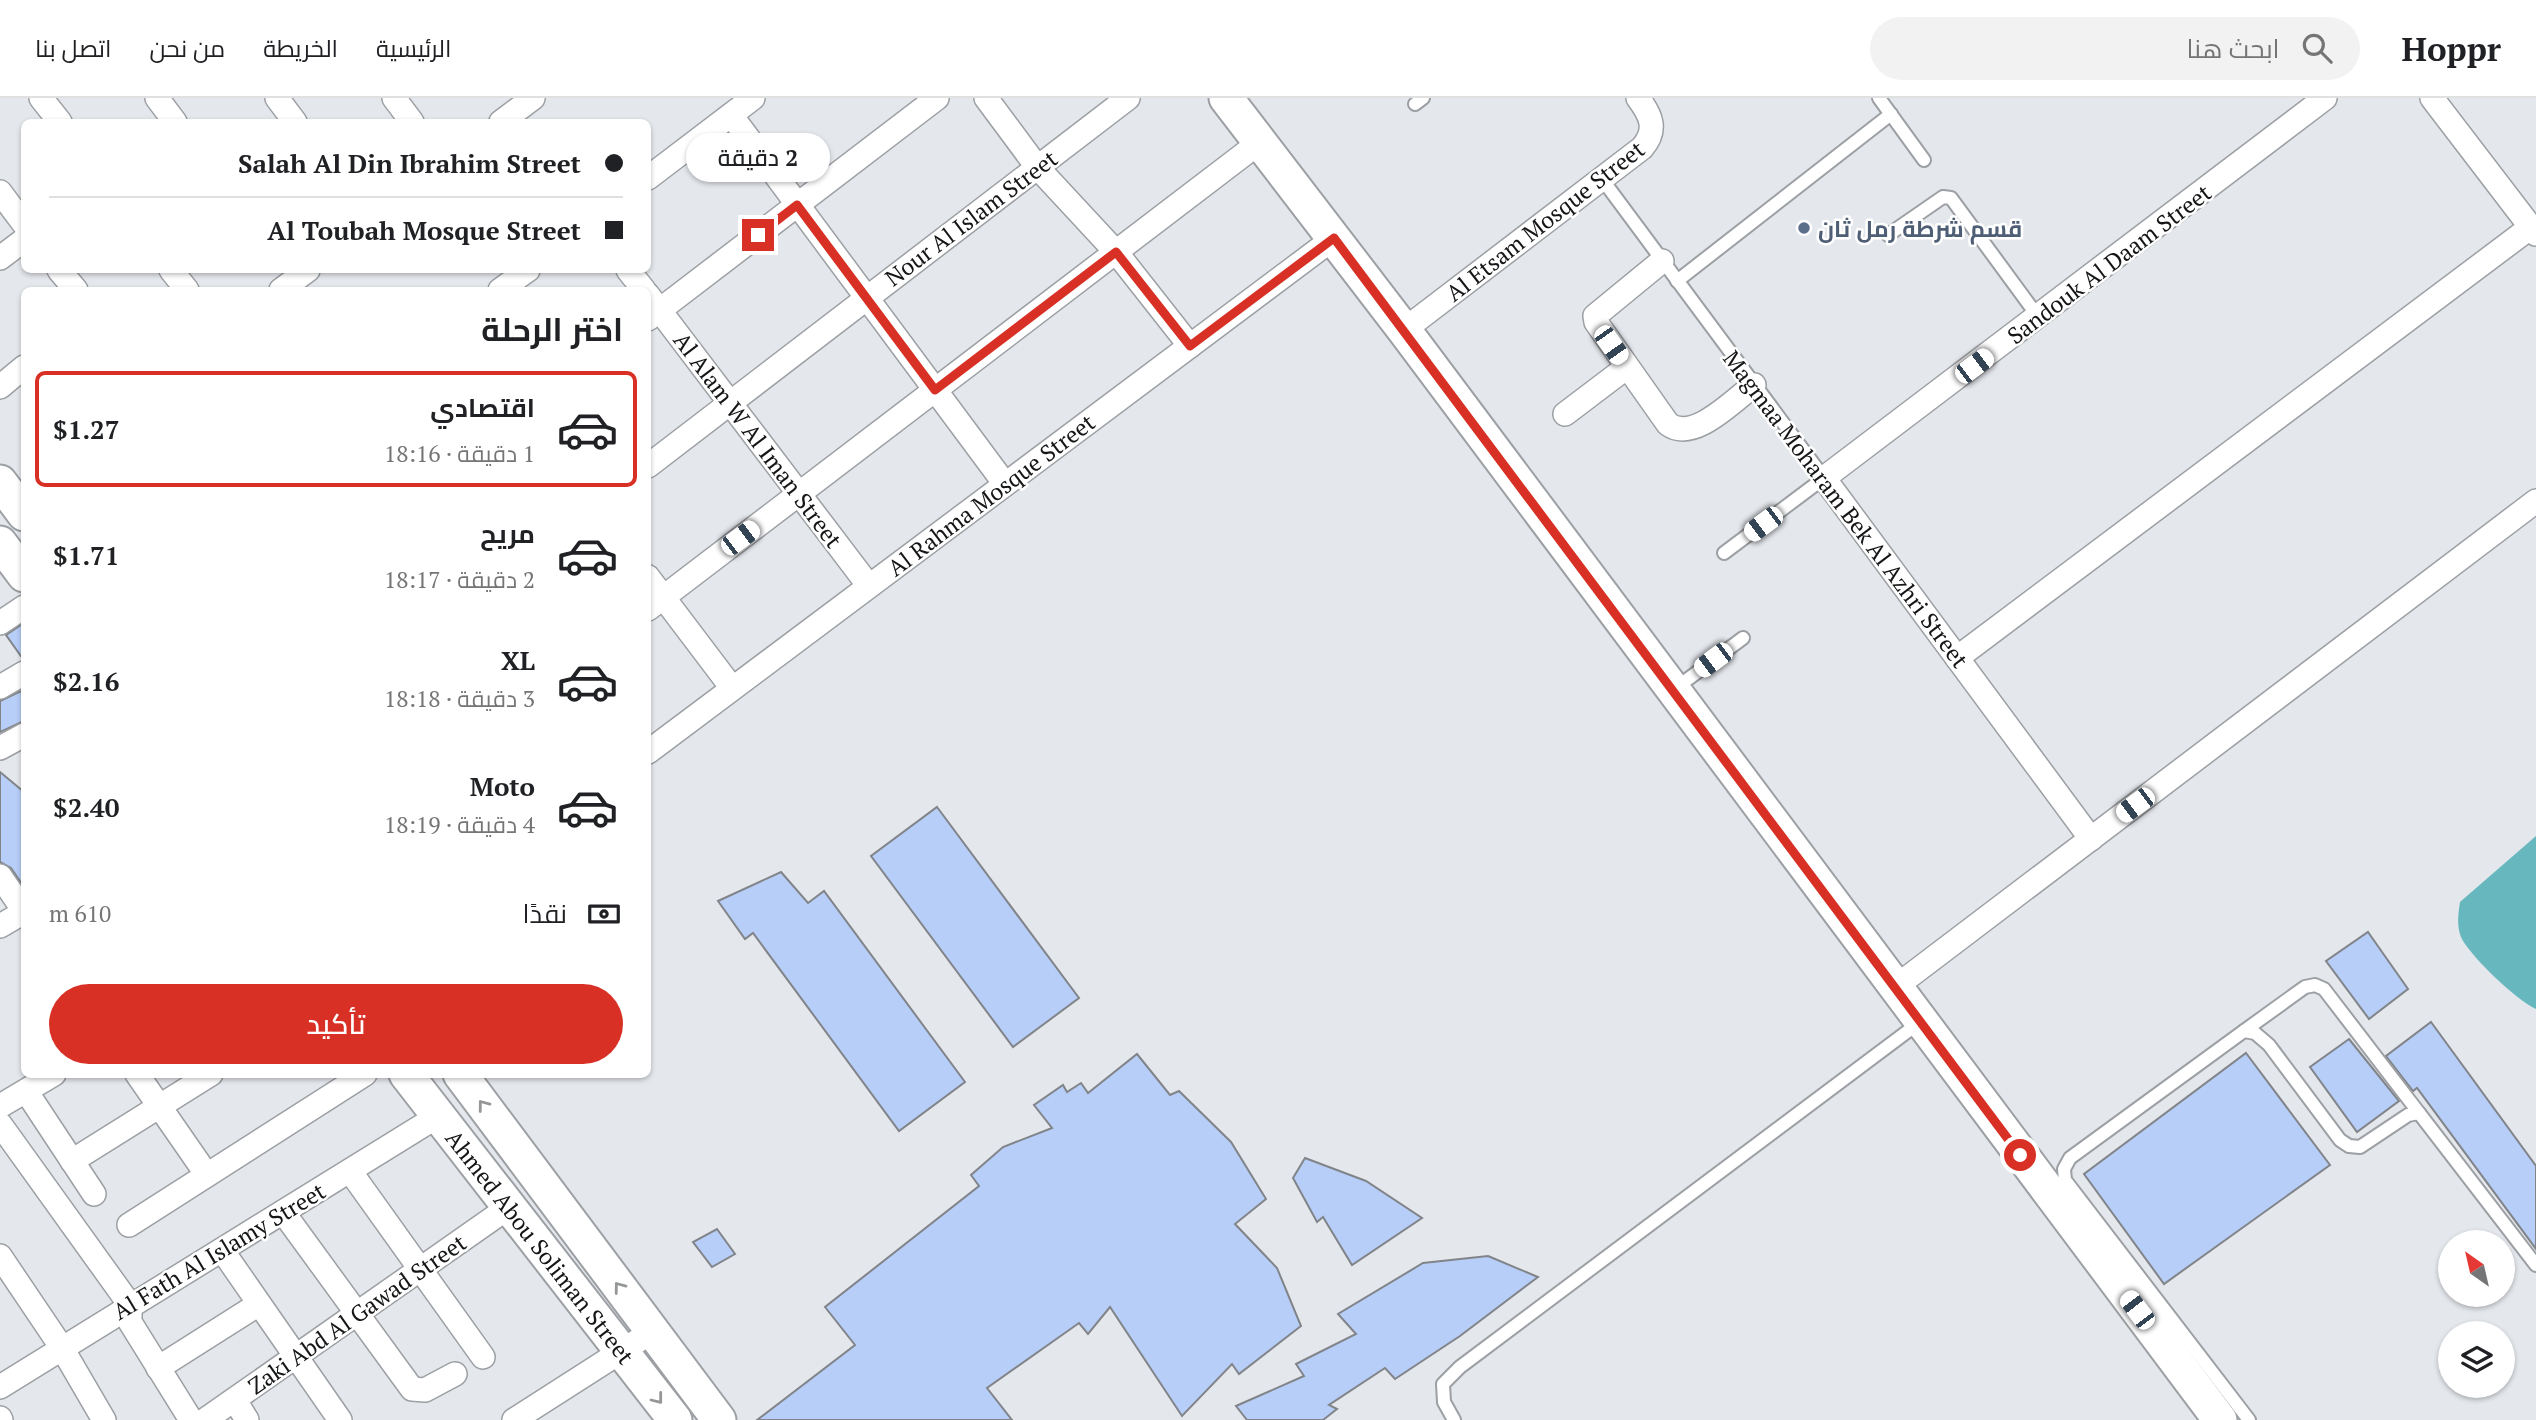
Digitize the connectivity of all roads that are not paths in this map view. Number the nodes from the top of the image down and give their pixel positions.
1 (41, 98) edge
2 (157, 98) edge
3 (276, 98) edge
4 (394, 98) edge
5 (937, 98) edge
6 (986, 98) edge
7 (1128, 98) edge
8 (1226, 98) edge
9 (1639, 98) edge
10 (1879, 98) edge
11 (2325, 98) edge
12 (2432, 98) edge
13 (743, 103) edge
14 (1891, 114) junction
15 (58, 119) edge
16 (172, 119) edge
17 (293, 119) edge
18 (410, 119) edge
19 (1260, 142) junction
20 (1924, 160) dead end
21 (1038, 168) junction
22 (651, 176) edge
23 (1602, 179) junction
24 (0, 192) edge
25 (797, 205) junction
26 (21, 220) edge
27 (2533, 230) edge
28 (1888, 235) dead end
29 (1334, 238) junction
30 (21, 242) edge
31 (1116, 252) junction
32 (0, 258) edge
33 (1662, 261) junction
34 (61, 273) edge
35 (173, 273) edge
36 (522, 273) edge
37 (630, 273) edge
38 (1677, 281) junction
39 (73, 287) edge
40 (185, 287) edge
41 (504, 287) edge
42 (642, 287) edge
43 (867, 299) junction
44 (651, 308) edge
45 (2039, 318) junction
46 (1404, 330) junction
47 (1190, 346) junction
48 (1627, 367) junction
49 (21, 370) edge
50 (1754, 385) junction
51 (0, 387) edge
52 (935, 390) junction
53 (730, 404) junction
54 (1565, 414) dead end
55 (651, 464) edge
56 (1824, 478) junction
57 (1005, 484) junction
58 (798, 494) junction
59 (2536, 502) edge
60 (1, 545) edge
61 (1724, 553) dead end
62 (21, 571) edge
63 (869, 586) junction
64 (655, 603) edge
65 (21, 609) edge
66 (0, 623) edge
67 (1743, 638) dead end
68 (1957, 658) junction
69 (21, 675) edge
70 (0, 687) edge
71 (732, 688) junction
72 (1672, 690) junction
73 (21, 737) edge
74 (0, 748) edge
75 (651, 749) edge
76 (2091, 839) junction
77 (0, 876) edge
78 (21, 907) edge
79 (21, 913) edge
80 (0, 926) edge
81 (1894, 988) junction
82 (1920, 1022) junction
83 (2244, 1031) junction
84 (47, 1078) edge
85 (141, 1078) edge
86 (205, 1078) edge
87 (359, 1078) edge
88 (409, 1078) edge
89 (463, 1078) edge
90 (26, 1091) junction
91 (0, 1105) edge
92 (160, 1106) junction
93 (2419, 1113) junction
94 (438, 1116) junction
95 (0, 1124) edge
96 (72, 1161) junction
97 (350, 1171) junction
98 (207, 1175) junction
99 (94, 1194) dead end
100 (509, 1207) junction
101 (283, 1212) junction
102 (129, 1225) dead end
103 (222, 1250) junction
104 (0, 1255) edge
105 (2536, 1265) edge
106 (421, 1270) junction
107 (259, 1304) junction
108 (130, 1305) junction
109 (358, 1314) junction
110 (653, 1331) junction
111 (62, 1348) junction
112 (621, 1351) junction
113 (483, 1357) dead end
114 (297, 1358) junction
115 (158, 1368) junction
116 (455, 1374) dead end
117 (0, 1387) edge
118 (235, 1400) junction
119 (104, 1420) edge
120 (191, 1420) edge
121 (205, 1420) edge
122 (247, 1420) edge
123 (340, 1420) edge
124 (514, 1420) edge
125 (675, 1420) edge
126 (719, 1420) edge
127 (1454, 1420) edge
128 (2221, 1420) edge
129 (2249, 1420) edge

1 - 15 street
2 - 16 street
3 - 17 street
4 - 18 street
5 - 25 street
6 - 21 street
7 - 21 street, Nour Al Islam Street
8 - 19 street
9 - 23 street, Al Etsam Mosque Street
10 - 14 lane
11 - 45 street, Sandouk Al Daam Street
12 - 27 street
13 - 22 street
13 - 25 street
14 - 20 lane
14 - 38 lane
19 - 29 street
19 - 31 street
21 - 31 street
21 - 43 street, Nour Al Islam Street
23 - 33 lane, Magmaa Moharam Bek Al Azhri Street
23 - 46 street, Al Etsam Mosque Street
24 - 26 street
25 - 43 street
25 - 44 street
27 - 68 street
28 - 45 lane
29 - 46 street
29 - 47 street, Al Rahma Mosque Street
30 - 32 street
31 - 47 street
31 - 52 street
33 - 38 lane, Magmaa Moharam Bek Al Azhri Street
33 - 48 street
34 - 39 street
35 - 40 street
36 - 41 street
37 - 42 street
38 - 50 lane, Magmaa Moharam Bek Al Azhri Street
43 - 52 street
43 - 53 street, Nour Al Islam Street
44 - 53 street, Al Alam W Al Iman Street
45 - 56 street, Sandouk Al Daam Street
46 - 72 street
47 - 57 street, Al Rahma Mosque Street
48 - 50 street
48 - 54 street
49 - 51 street
50 - 56 lane, Magmaa Moharam Bek Al Azhri Street
52 - 57 street
52 - 58 street
53 - 55 street, Nour Al Islam Street
53 - 58 street, Al Alam W Al Iman Street
56 - 61 lane
56 - 68 street, Magmaa Moharam Bek Al Azhri Street
57 - 63 street, Al Rahma Mosque Street
58 - 63 street, Al Alam W Al Iman Street
58 - 64 street
59 - 76 street
60 - 62 street
63 - 71 street, Al Rahma Mosque Street
64 - 71 street
65 - 66 street
67 - 72 lane
68 - 76 street, Magmaa Moharam Bek Al Azhri Street
69 - 70 street
71 - 75 street, Al Rahma Mosque Street
72 - 81 street
73 - 74 street
76 - 81 street
77 - 78 street
79 - 80 street
81 - 82 street
82 - 127 lane
82 - 128 street
83 - 93 lane
83 - 93 lane
83 - 129 lane
84 - 90 street
85 - 92 street
86 - 92 street
87 - 98 street
88 - 94 street, Ahmed Abou Soliman Street
110 -> 89 street, Ahmed Abou Soliman Street
90 - 91 street
90 - 96 street
92 - 96 street
92 - 98 street
93 - 105 lane
94 - 97 street, Al Fath Al Islamy Street
94 - 100 street, Ahmed Abou Soliman Street
95 - 108 street
96 - 99 street
97 - 101 street, Al Fath Al Islamy Street
97 - 106 street
98 - 102 street
100 - 106 street, Zaki Abd Al Gawad Street
100 - 112 street, Ahmed Abou Soliman Street
101 - 103 street, Al Fath Al Islamy Street
101 - 109 street
103 - 107 street
103 - 108 street, Al Fath Al Islamy Street
104 - 111 street
106 - 109 street, Zaki Abd Al Gawad Street
106 - 113 street
107 - 114 street
107 - 115 street
108 - 111 street, Al Fath Al Islamy Street
108 - 115 street
109 - 114 street, Zaki Abd Al Gawad Street
109 - 116 street
110 - 112 street
110 - 126 street, Ahmed Abou Soliman Street
111 - 117 street, Al Fath Al Islamy Street
111 - 119 street
112 - 124 street
112 -> 125 street, Ahmed Abou Soliman Street
114 - 118 street, Zaki Abd Al Gawad Street
114 - 123 street
115 - 120 street
118 - 121 street, Zaki Abd Al Gawad Street
118 - 122 street

